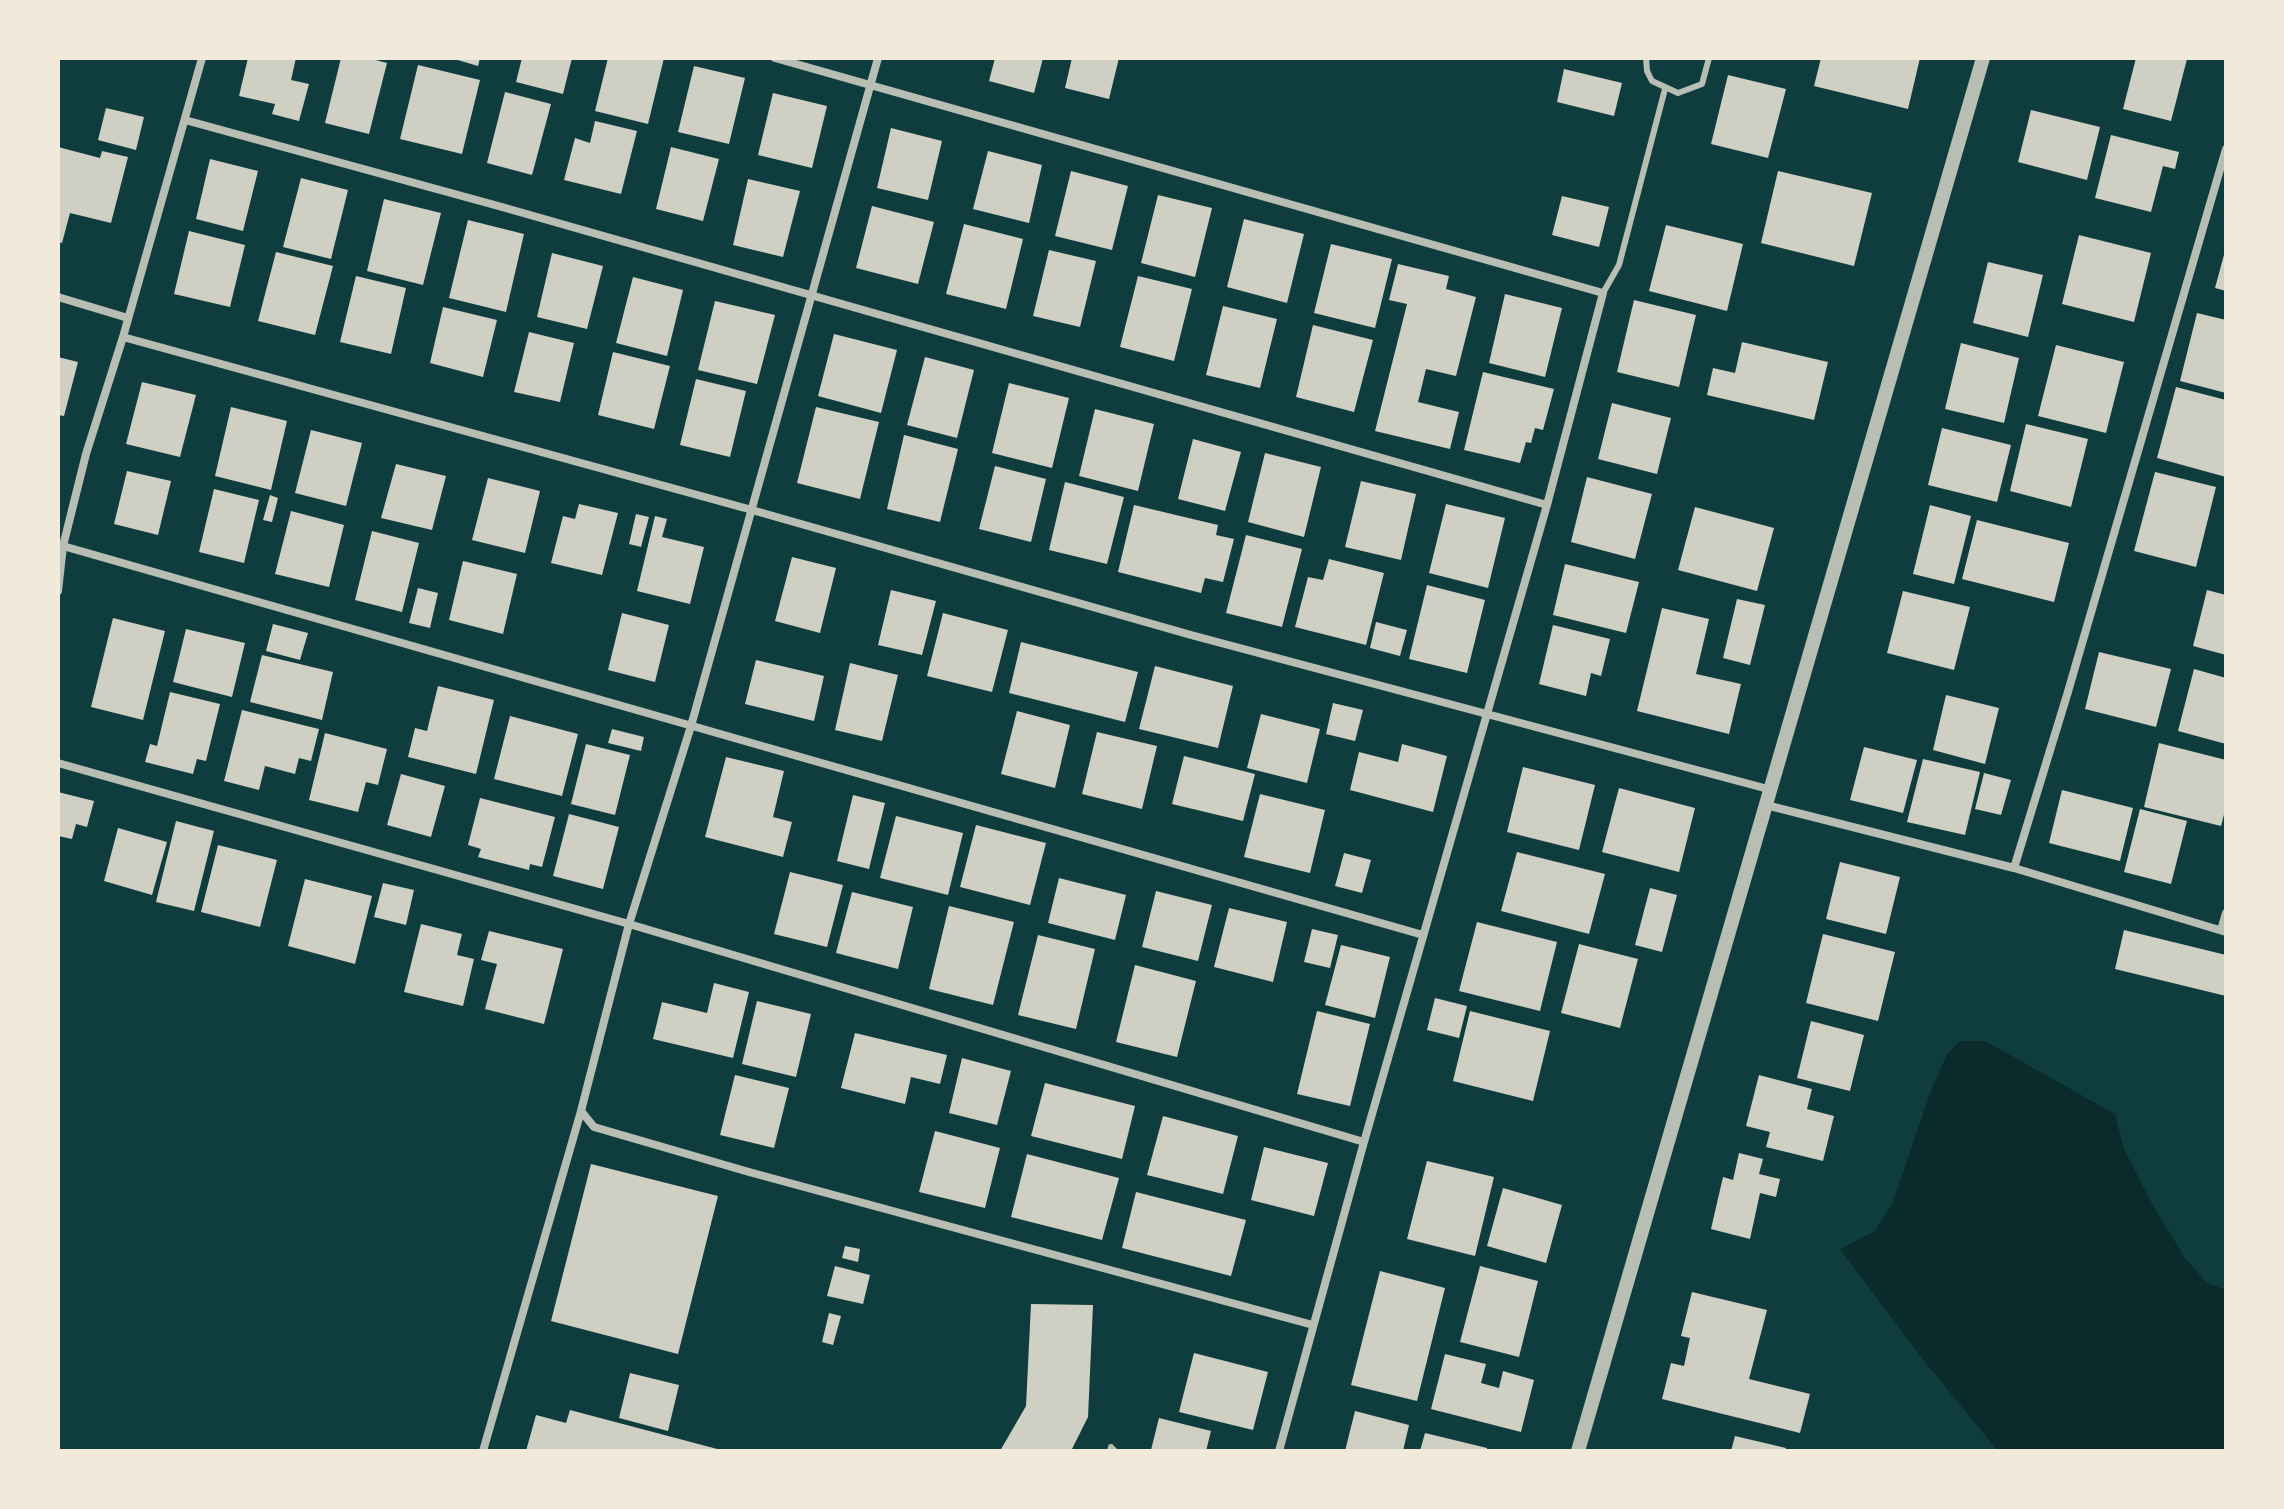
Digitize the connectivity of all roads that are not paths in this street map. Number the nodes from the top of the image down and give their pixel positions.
1 (202, 58) edge
2 (775, 58) edge
3 (878, 58) edge
4 (1646, 58) edge
5 (1709, 58) edge
6 (1983, 58) edge
7 (871, 83) junction
8 (1665, 89) junction
9 (185, 120) junction
10 (2226, 149) edge
11 (1603, 293) junction
12 (811, 295) junction
13 (58, 297) edge
14 (128, 318) junction
15 (123, 337) junction
16 (1547, 505) junction
17 (752, 510) junction
18 (63, 546) junction
19 (58, 591) edge
20 (1488, 716) junction
21 (691, 726) junction
22 (58, 763) edge
23 (1768, 789) junction
24 (1766, 805) junction
25 (2014, 868) junction
26 (2226, 913) edge
27 (629, 924) junction
28 (2224, 931) edge
29 (1423, 935) junction
30 (581, 1111) junction
31 (1364, 1142) junction
32 (1313, 1325) junction
33 (483, 1451) edge
34 (1279, 1451) edge
35 (1578, 1451) edge

1 - 9 street
2 - 7 street
3 - 7 street
4 - 8 lane
5 - 8 lane
6 - 23 street
7 - 11 street
7 - 12 street
8 - 11 lane
9 - 12 street
9 - 14 street
10 - 25 street
11 - 16 street
12 - 16 street
12 - 17 street
13 - 14 street
14 - 15 street
15 - 17 street
15 - 18 street
16 - 20 street
17 - 20 street
17 - 21 street
18 - 19 street
18 - 21 street
20 - 23 street
20 - 29 street
21 - 27 street
21 - 29 street
22 - 27 street
23 - 24 street
24 - 25 street
24 - 35 street
25 - 28 street
26 - 28 street
27 - 30 street
27 - 31 street
29 - 31 street
30 - 32 street
30 - 33 street
31 - 32 street
32 - 34 street

